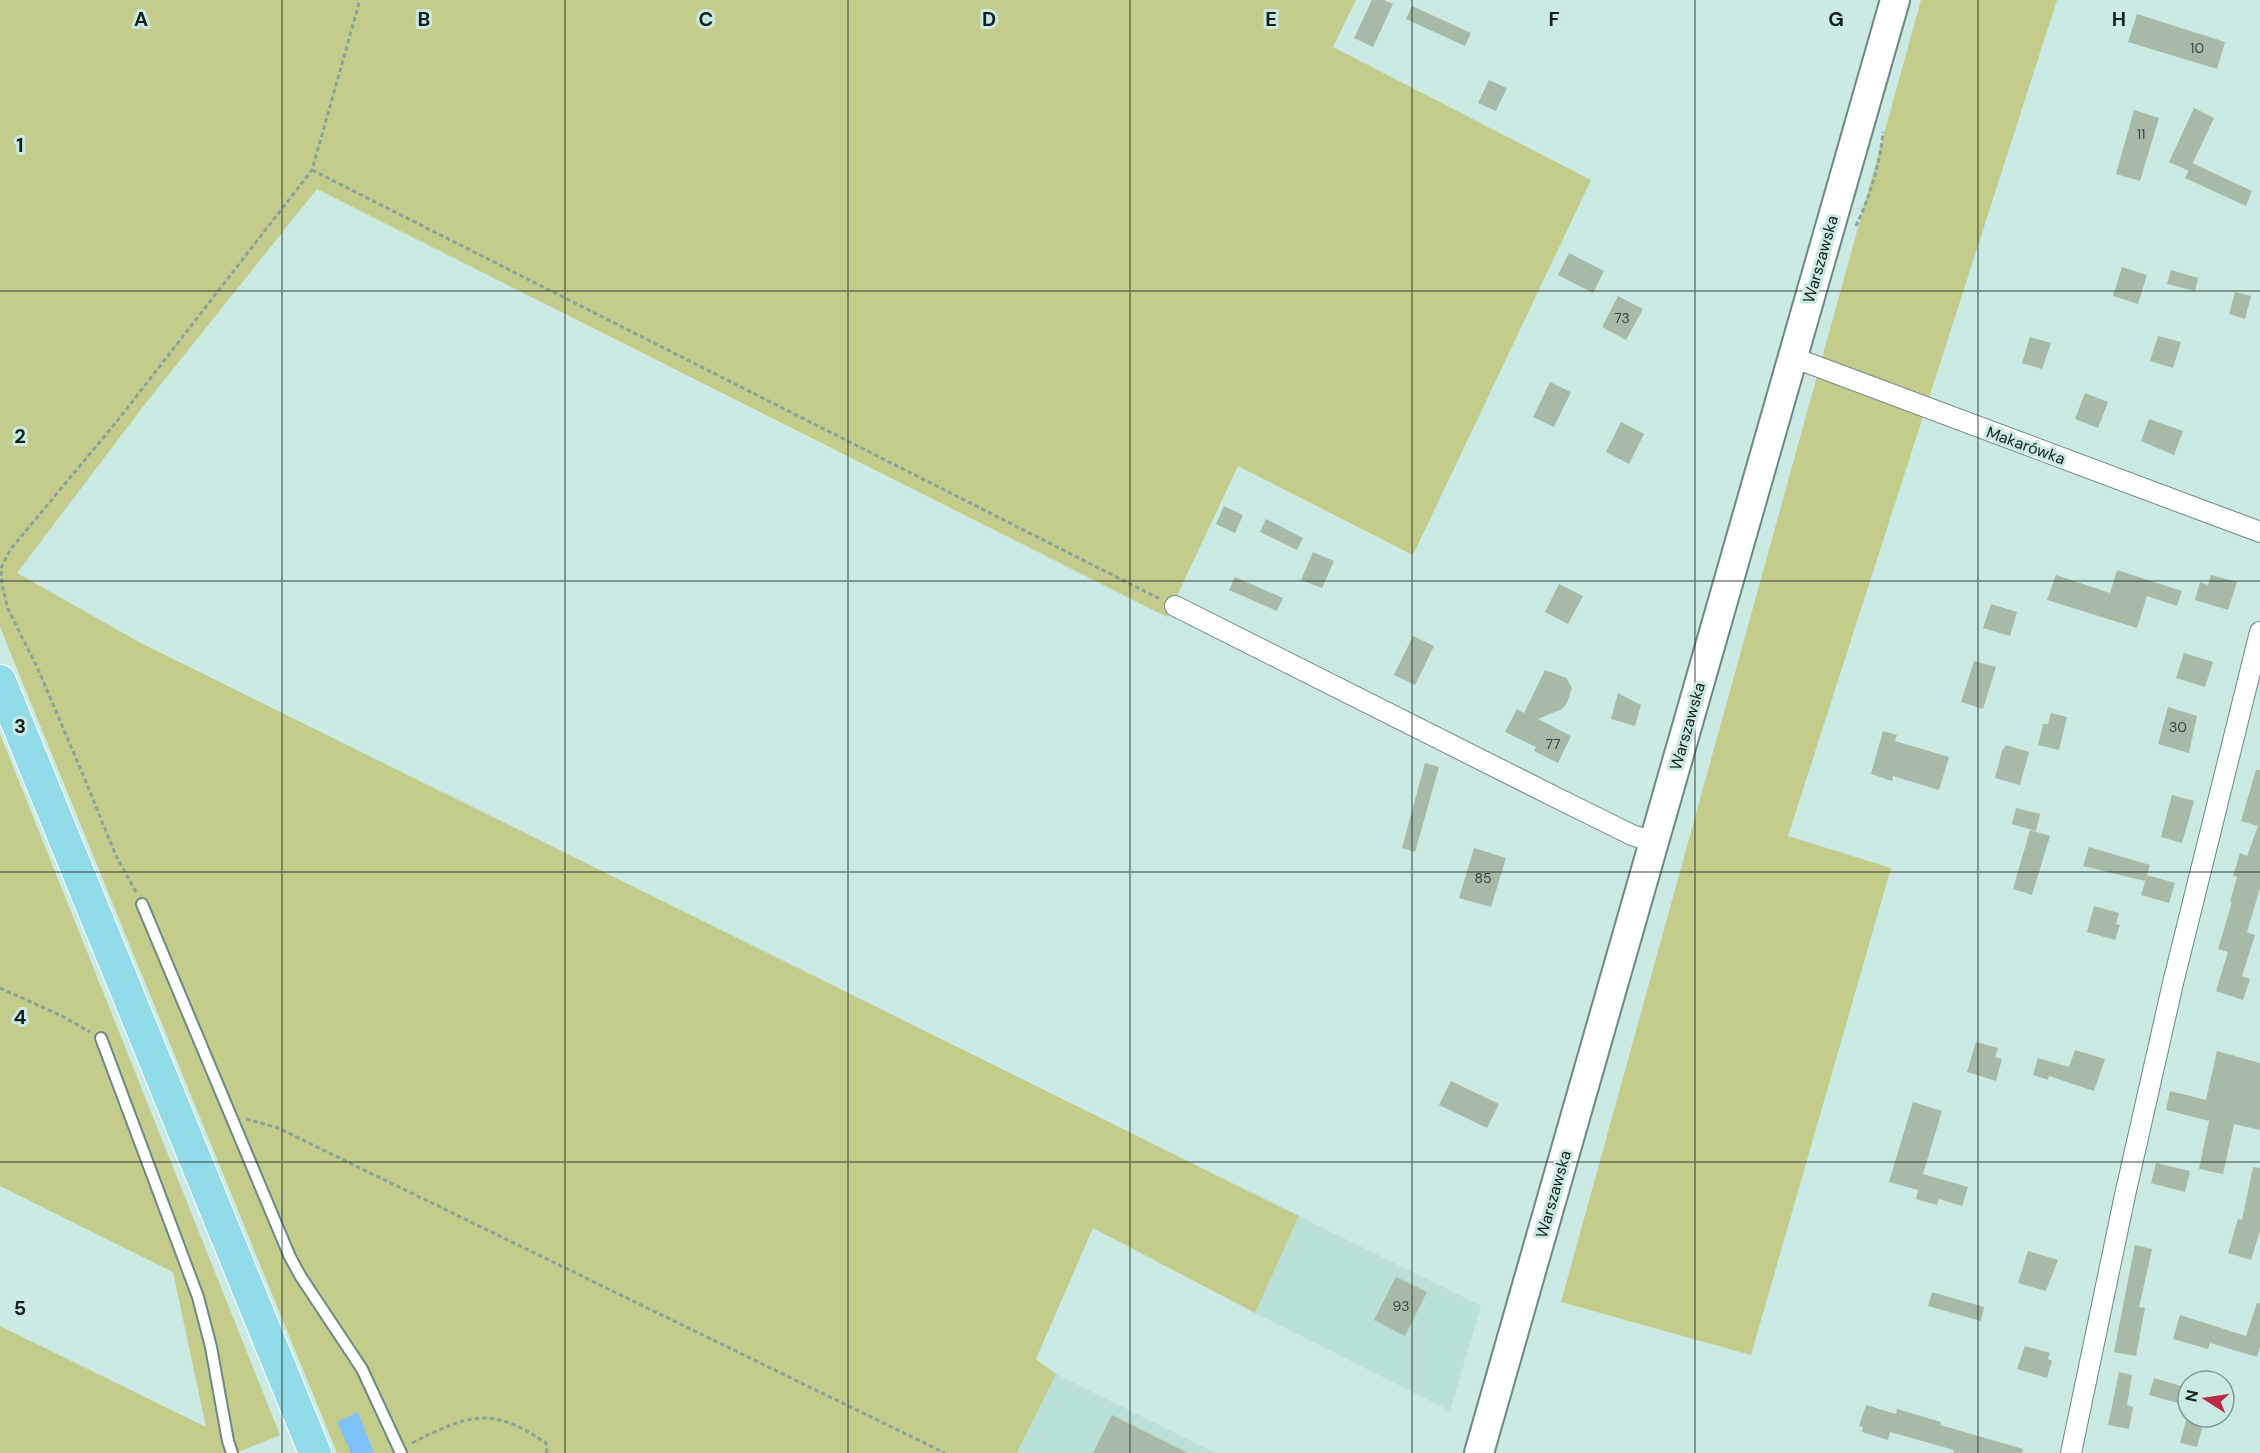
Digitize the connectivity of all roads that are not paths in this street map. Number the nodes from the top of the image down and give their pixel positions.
1 (1895, 0) edge
2 (1792, 357) junction
3 (2260, 532) edge
4 (1174, 606) road end
5 (2260, 632) edge
6 (0, 681) edge
7 (1653, 842) junction
8 (142, 904) road end
9 (101, 1038) road end
10 (401, 1451) edge
11 (232, 1453) edge
12 (315, 1453) edge
13 (1479, 1453) edge
14 (2071, 1453) edge

1 - 2 street, Warszawska
2 - 3 street, Makarówka
2 - 7 street, Warszawska
4 - 7 street
5 - 14 street
6 - 12 main road
7 - 13 street, Warszawska
8 - 10 lane
9 - 11 lane

